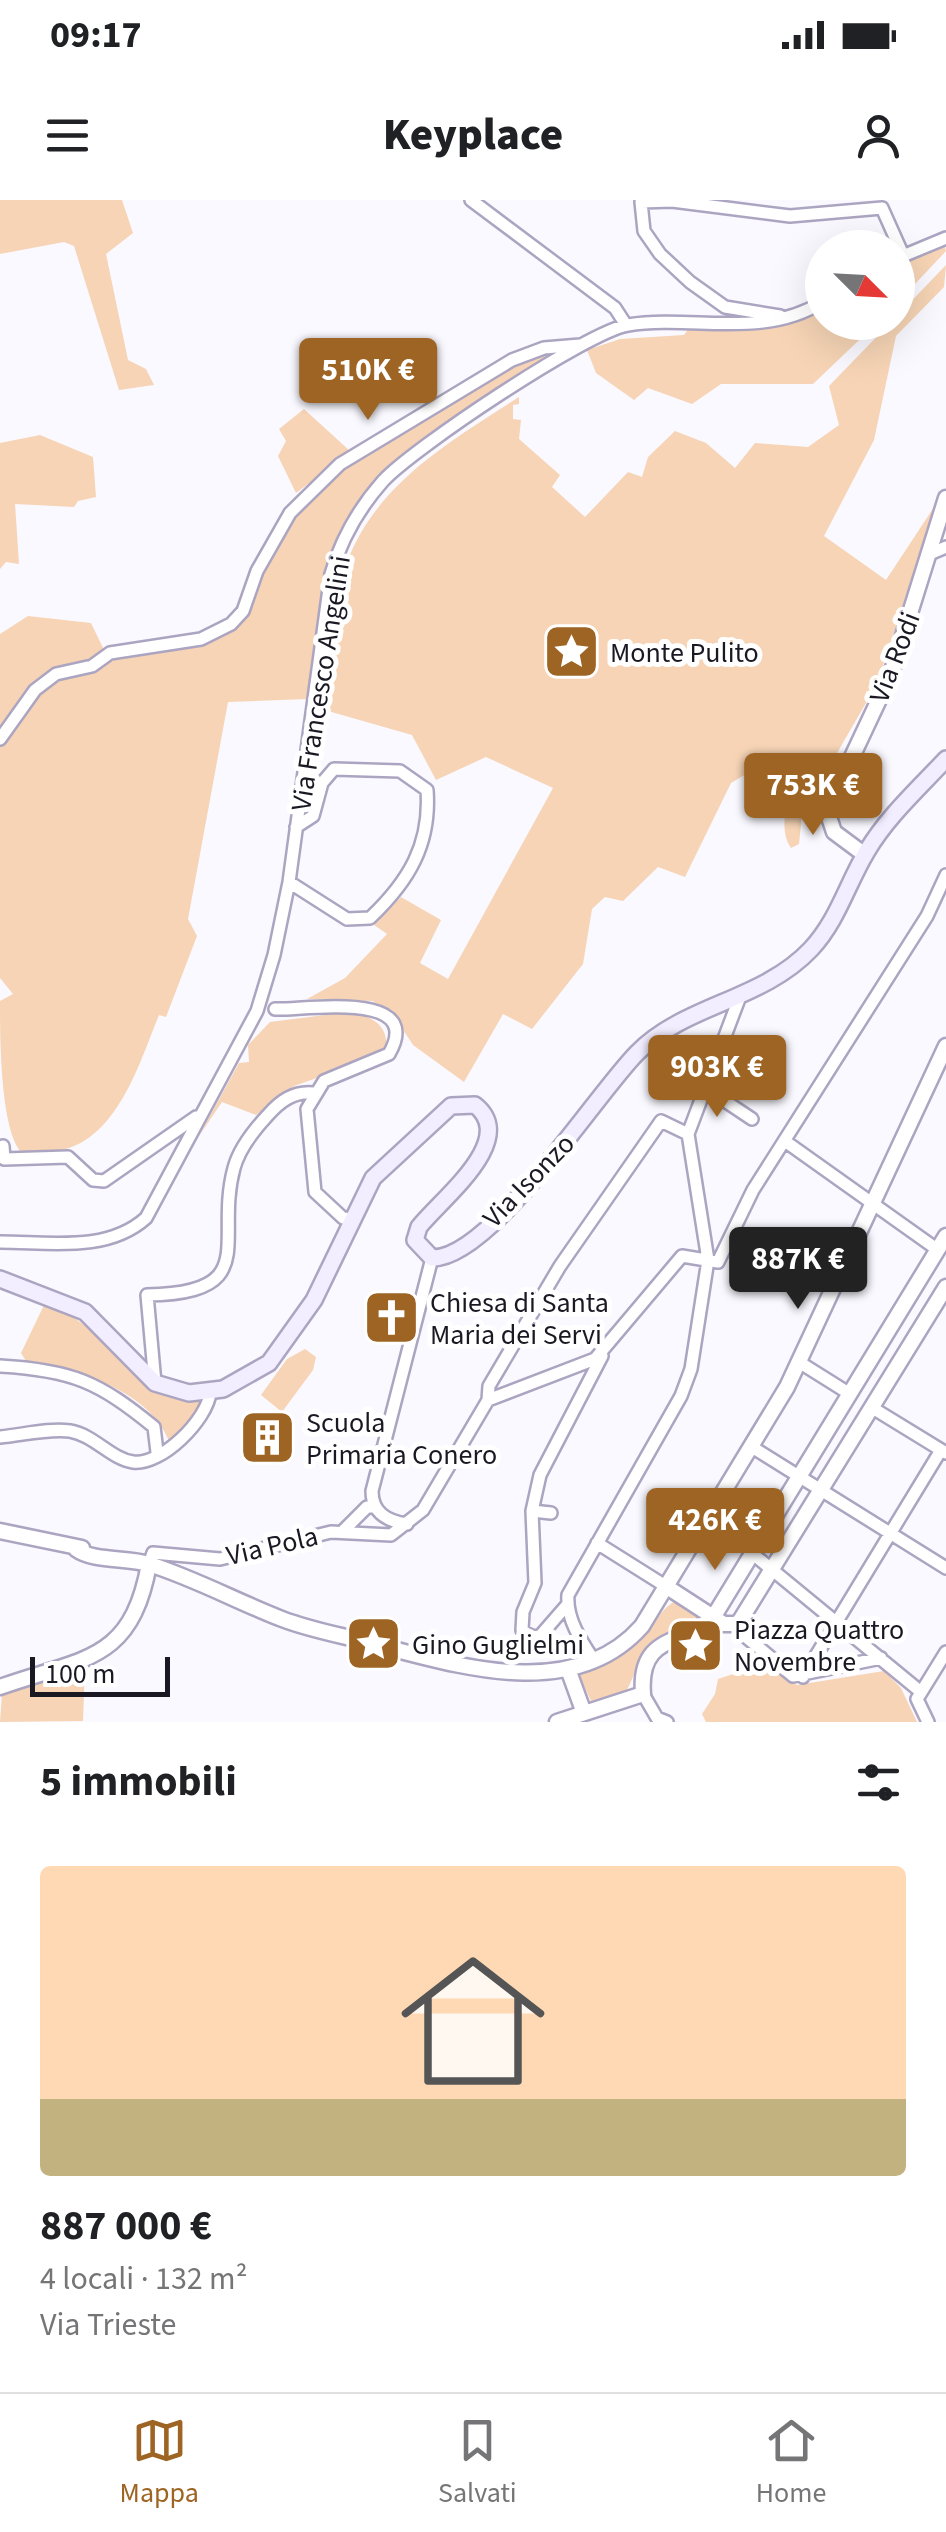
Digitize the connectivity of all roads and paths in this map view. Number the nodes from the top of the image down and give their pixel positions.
1 (471, 200) edge
2 (640, 201) edge
3 (893, 230) edge
4 (946, 238) edge
5 (915, 251) edge
6 (805, 312) edge
7 (794, 318) junction
8 (626, 325) junction
9 (580, 345) junction
10 (946, 498) edge
11 (939, 550) edge
12 (0, 740) edge
13 (946, 759) edge
14 (946, 773) edge
15 (926, 780) junction
16 (296, 827) junction
17 (864, 855) junction
18 (946, 875) edge
19 (289, 882) junction
20 (739, 1000) junction
21 (265, 1007) junction
22 (946, 1046) edge
23 (704, 1087) junction
24 (313, 1093) junction
25 (752, 1119) dead end
26 (688, 1134) junction
27 (181, 1144) junction
28 (789, 1144) dead end
29 (2, 1146) dead end
30 (873, 1204) junction
31 (354, 1219) junction
32 (0, 1242) edge
33 (943, 1247) edge
34 (432, 1258) junction
35 (708, 1260) junction
36 (3, 1284) edge
37 (943, 1294) edge
38 (604, 1352) junction
39 (799, 1362) junction
40 (0, 1366) edge
41 (155, 1383) junction
42 (850, 1394) junction
43 (209, 1397) junction
44 (488, 1400) junction
45 (871, 1406) junction
46 (0, 1437) edge
47 (752, 1448) junction
48 (157, 1452) junction
49 (944, 1452) edge
50 (799, 1478) junction
51 (820, 1490) junction
52 (374, 1507) junction
53 (532, 1512) junction
54 (551, 1513) dead end
55 (407, 1524) junction
56 (344, 1530) junction
57 (890, 1534) junction
58 (4, 1535) edge
59 (598, 1543) junction
60 (753, 1554) junction
61 (148, 1564) junction
62 (774, 1567) junction
63 (946, 1568) edge
64 (667, 1586) junction
65 (567, 1606) junction
66 (714, 1616) junction
67 (837, 1620) junction
68 (738, 1624) junction
69 (946, 1652) edge
70 (881, 1658) junction
71 (593, 1659) junction
72 (568, 1669) junction
73 (803, 1677) junction
74 (0, 1687) edge
75 (922, 1692) junction
76 (642, 1694) junction
77 (580, 1717) edge
78 (657, 1721) edge
79 (557, 1722) edge
80 (928, 1722) edge

1 - 8 street
2 - 3 street
2 - 7 street
4 - 5 street
6 - 7 street, Via Francesco Angelini
7 - 8 street, Via Francesco Angelini
8 - 9 street, Via Francesco Angelini
9 - 12 street
9 - 16 street, Via Francesco Angelini
10 - 11 street, Via Rodi
11 - 17 street, Via Rodi
13 - 15 main road, Via Isonzo
14 - 15 main road
15 - 17 main road, Via Isonzo
16 - 19 street, Via Francesco Angelini
16 - 19 street
17 - 20 main road, Via Isonzo
18 - 35 street
19 - 21 street, Via Francesco Angelini
20 - 23 street
20 - 34 main road, Via Isonzo
21 - 24 street
21 - 27 street, Via Francesco Angelini
22 - 30 street
23 - 25 street
23 - 26 street
24 - 31 street
24 - 41 street
26 - 35 street
26 - 44 street
27 - 29 street
27 - 32 street
28 - 30 street
30 - 33 street
30 - 39 street
31 - 34 main road
31 - 43 main road
33 - 42 street
34 - 52 street
35 - 38 street
35 - 59 street
36 - 41 main road
37 - 45 street
38 - 44 street
38 - 53 street
39 - 42 street
39 - 47 street
40 - 48 street
41 - 43 main road
42 - 50 street
43 - 48 street
44 - 55 street
45 - 49 street
45 - 51 street
46 - 48 street
47 - 50 street
47 - 64 street
49 - 57 street
50 - 51 street
50 - 60 street
51 - 57 street
51 - 62 street
52 - 55 street
52 - 56 street
53 - 54 street
53 - 65 street
55 - 56 street
56 - 61 street, Via Pola
57 - 63 street
57 - 67 street
58 - 61 street
59 - 64 street
59 - 65 street
60 - 62 street
60 - 66 street
61 - 72 street
61 - 74 street
62 - 67 street
62 - 68 street
64 - 66 street
64 - 71 street
65 - 71 street
66 - 68 street
66 - 76 street
67 - 70 street
67 - 73 street
68 - 73 street
69 - 75 street
70 - 73 street
70 - 75 street
71 - 72 street
72 - 77 street
75 - 80 street
76 - 77 street
76 - 78 street
77 - 79 street

